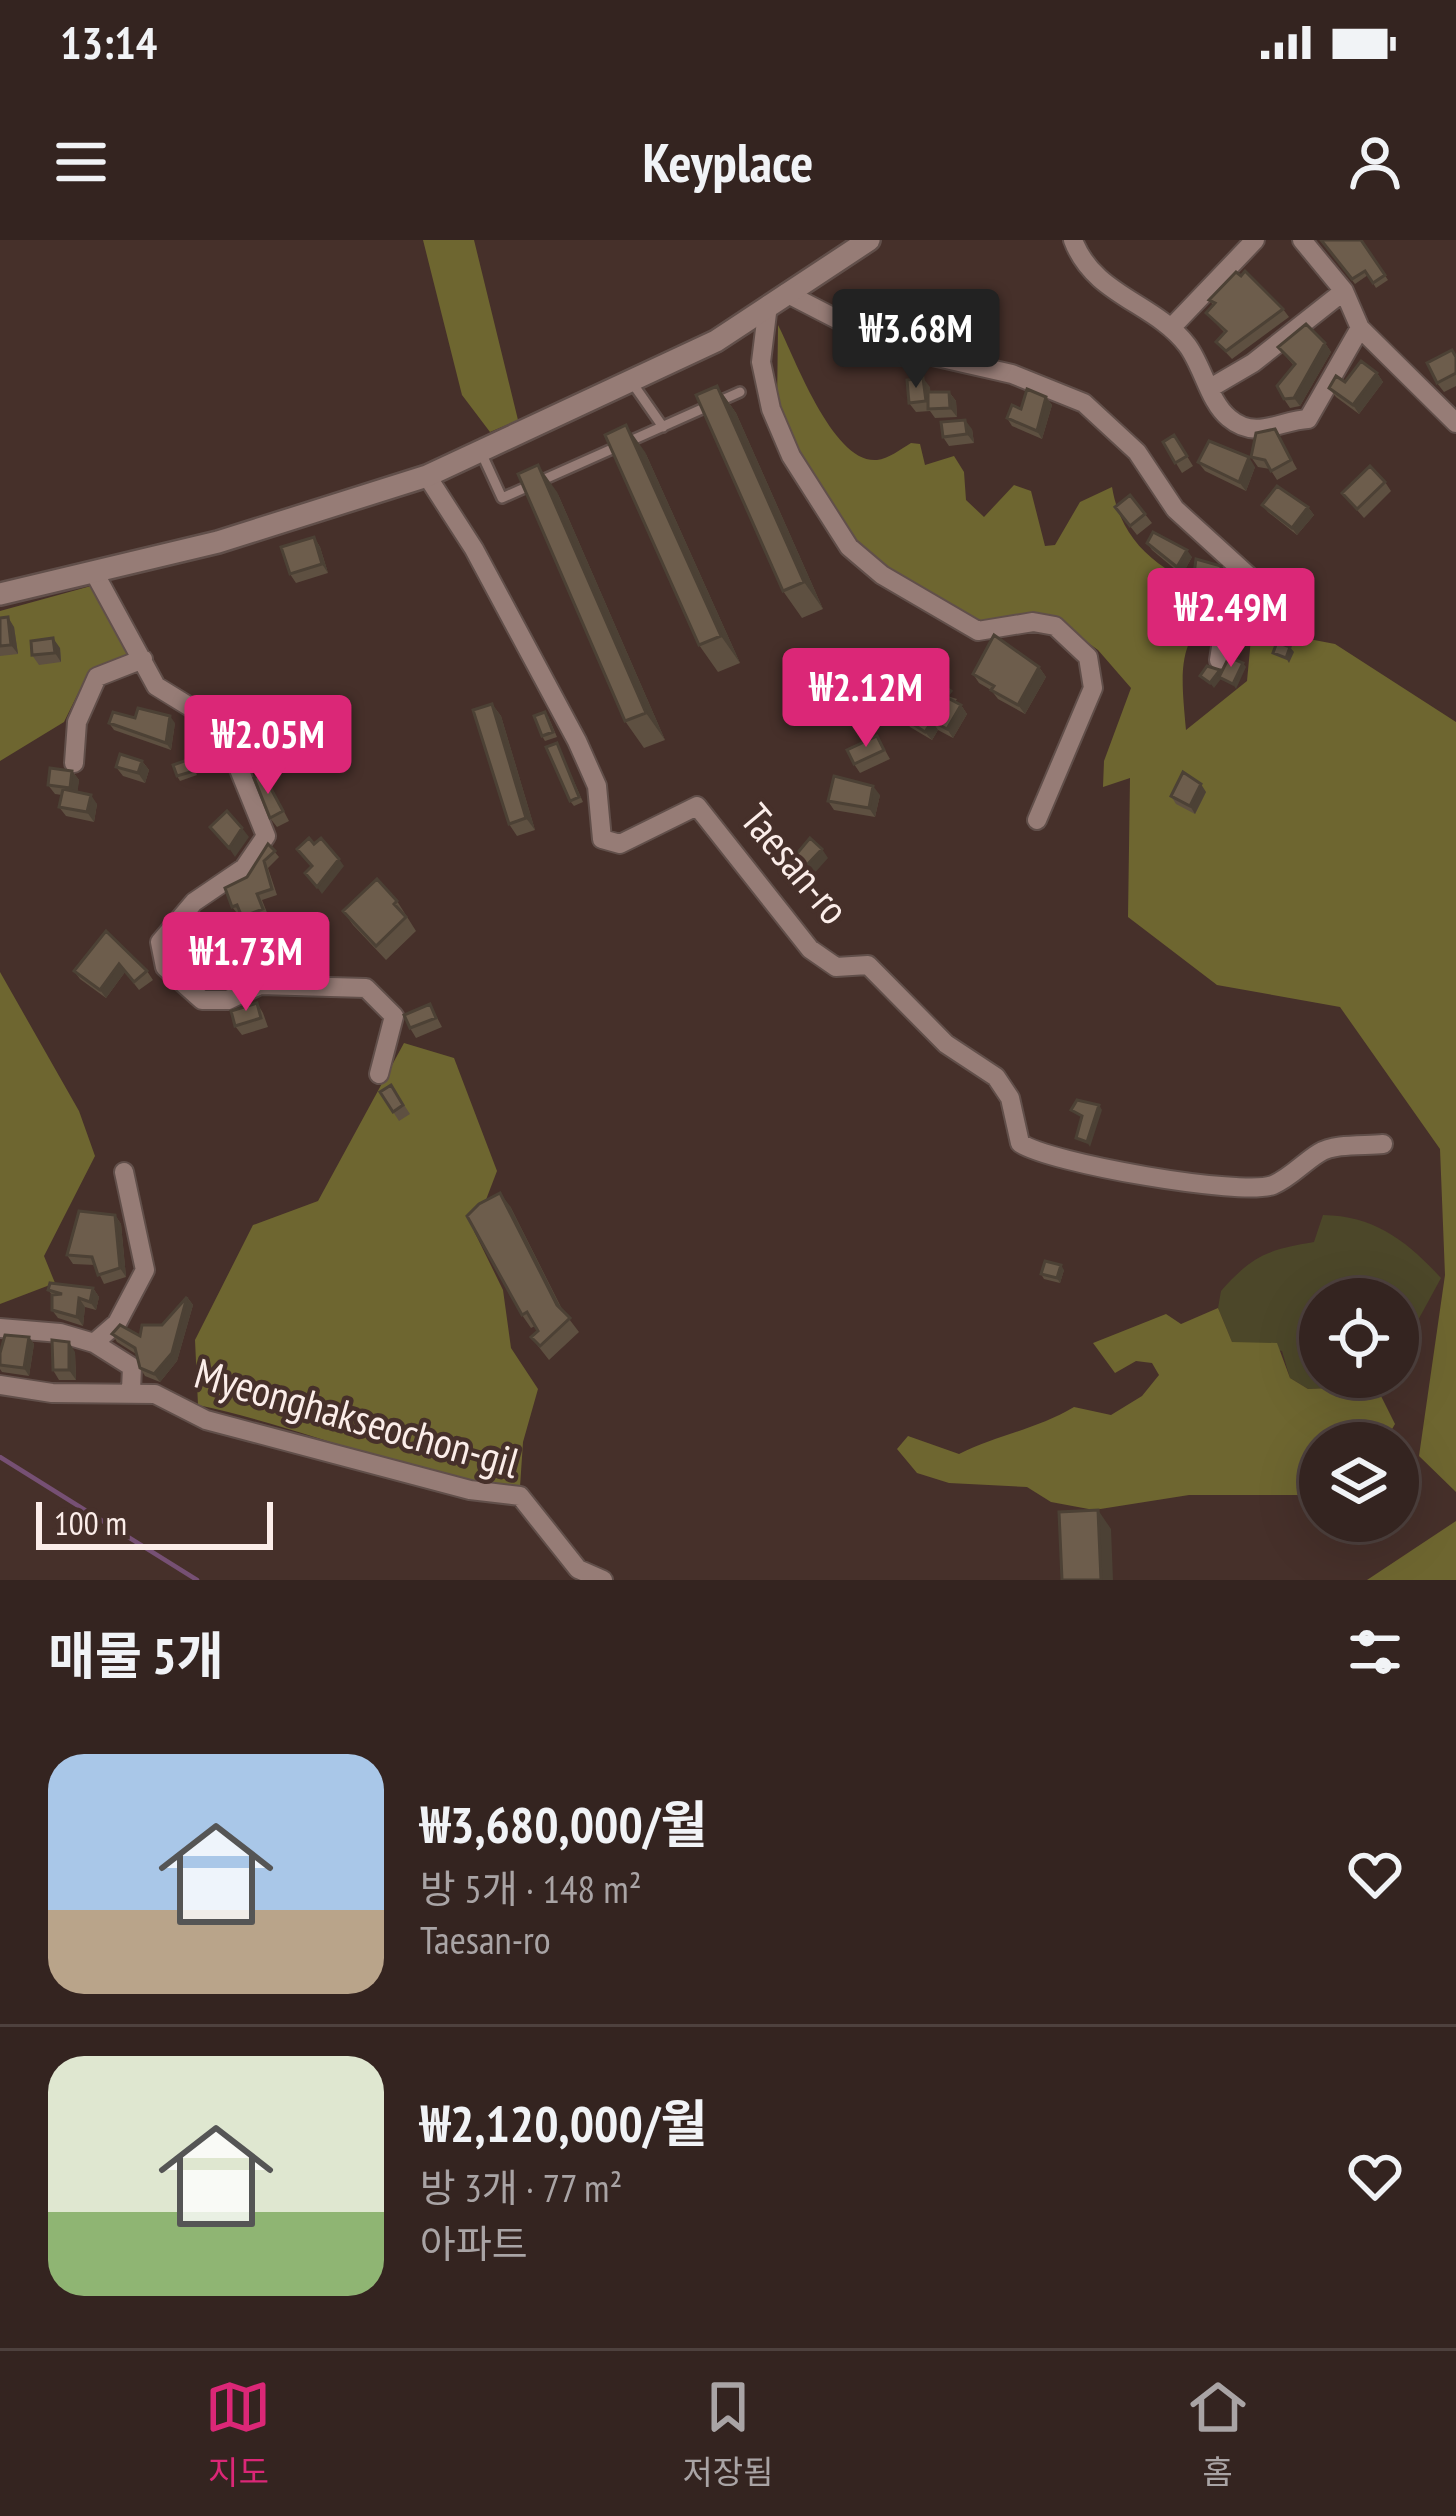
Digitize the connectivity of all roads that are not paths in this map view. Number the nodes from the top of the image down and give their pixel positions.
1 (869, 240) edge
2 (1073, 240) edge
3 (1255, 240) edge
4 (1302, 240) edge
5 (1344, 291) junction
6 (777, 299) junction
7 (1171, 328) junction
8 (1360, 328) junction
9 (633, 384) junction
10 (1212, 387) junction
11 (740, 392) dead end
12 (1456, 423) edge
13 (663, 427) junction
14 (480, 450) junction
15 (427, 476) junction
16 (95, 574) junction
17 (0, 594) edge
18 (143, 659) junction
19 (1219, 660) dead end
20 (74, 763) dead end
21 (1036, 820) dead end
22 (379, 1074) dead end
23 (1383, 1144) dead end
24 (124, 1172) dead end
25 (0, 1328) edge
26 (94, 1343) junction
27 (0, 1385) edge
28 (131, 1390) junction
29 (603, 1580) edge

1 - 6 street
2 - 7 street
3 - 7 street
4 - 5 street
5 - 8 street
5 - 10 street
6 - 9 street
6 - 19 street
6 - 21 street
7 - 10 street
8 - 10 street
8 - 12 street
9 - 13 lane
9 - 14 street
11 - 13 lane
13 - 14 lane
14 - 15 street
15 - 16 street
15 - 23 street, Taesan-ro
16 - 17 street
16 - 18 street
18 - 20 street
18 - 22 street
24 - 26 street
25 - 26 street
26 - 28 street, Myeonghakseochon-gil
27 - 28 street, Myeonghakseochon-gil
28 - 29 street, Myeonghakseochon-gil

